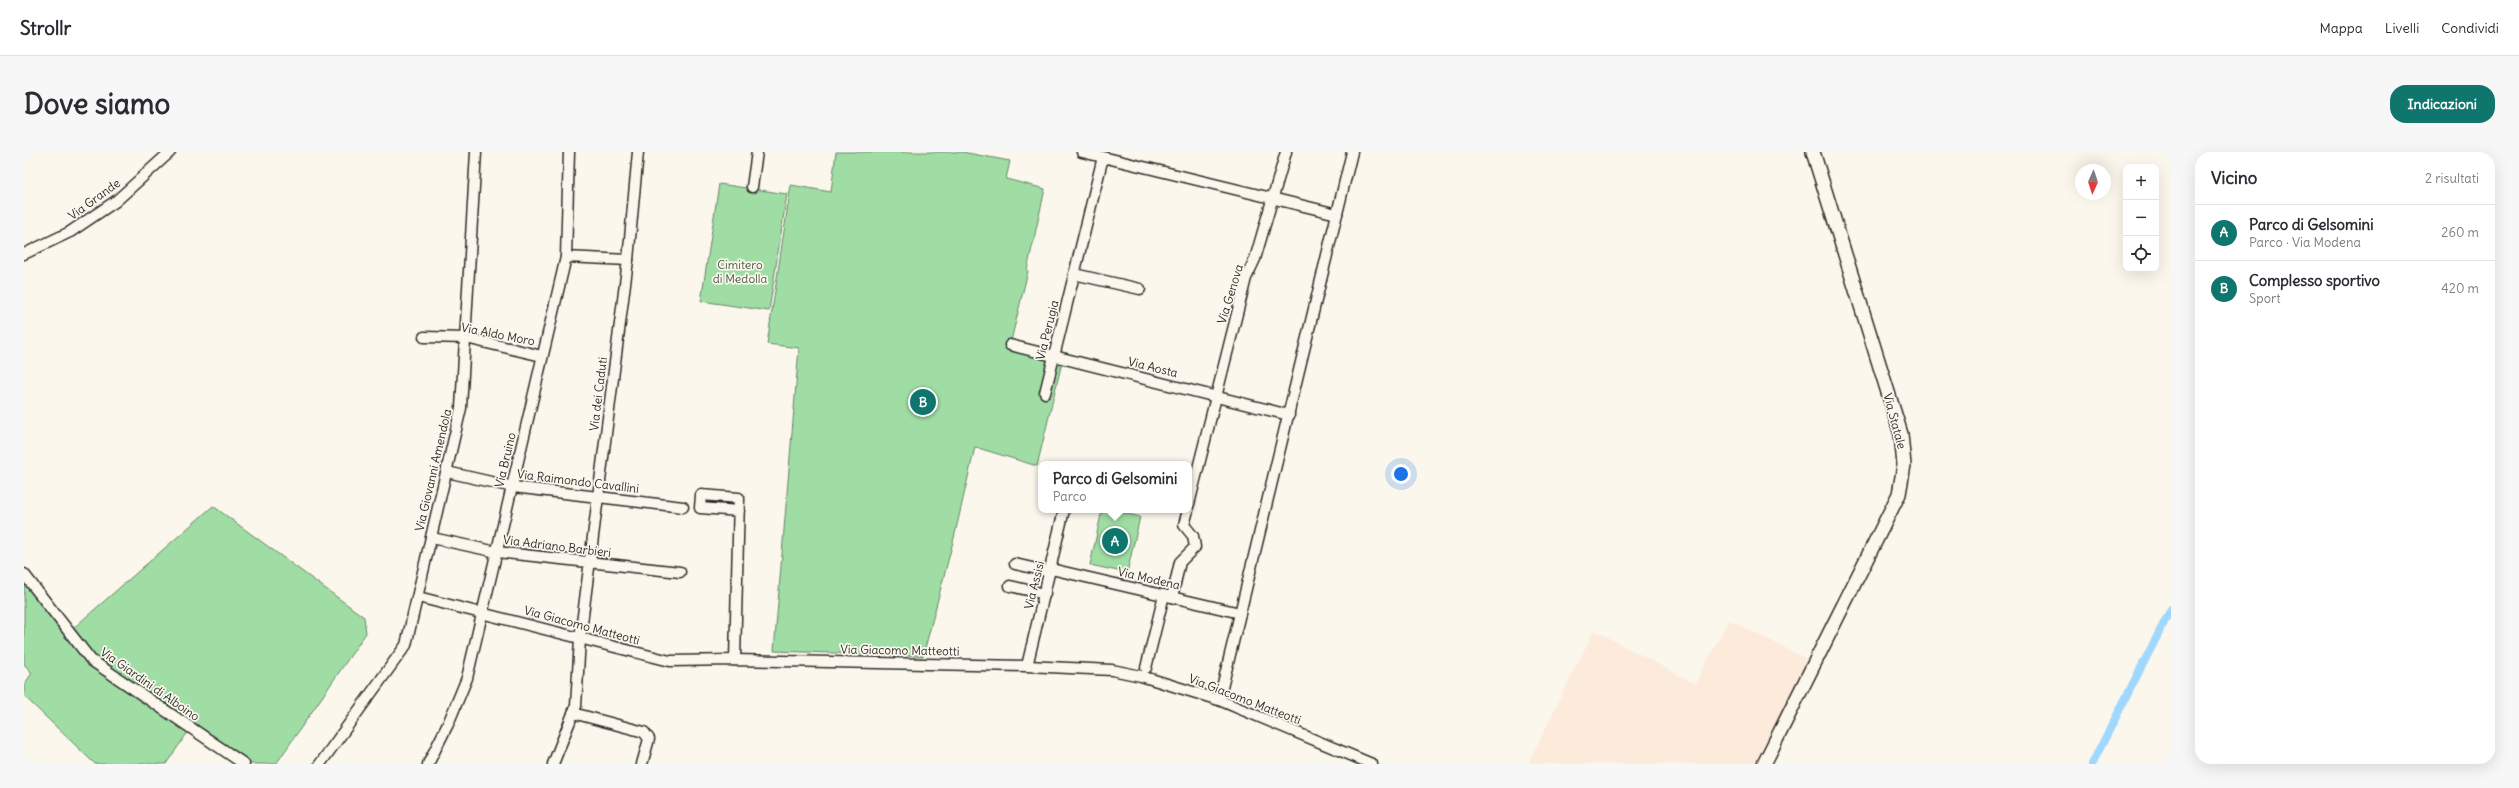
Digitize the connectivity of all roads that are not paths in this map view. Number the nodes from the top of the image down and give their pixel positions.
1 (170, 152) edge
2 (476, 152) edge
3 (569, 152) edge
4 (638, 152) edge
5 (757, 152) edge
6 (1082, 152) edge
7 (1286, 152) edge
8 (1352, 152) edge
9 (1813, 152) edge
10 (1103, 157) junction
11 (752, 187) dead end
12 (1273, 199) junction
13 (1337, 214) junction
14 (24, 254) edge
15 (566, 257) junction
16 (628, 260) junction
17 (1074, 274) junction
18 (1140, 289) dead end
19 (424, 337) dead end
20 (466, 338) junction
21 (1010, 345) dead end
22 (1054, 355) junction
23 (542, 356) junction
24 (1044, 393) dead end
25 (1215, 396) junction
26 (1288, 415) junction
27 (447, 472) junction
28 (513, 486) junction
29 (1192, 492) edge
30 (598, 497) junction
31 (684, 507) dead end
32 (739, 511) dead end
33 (1063, 513) edge
34 (1187, 513) edge
35 (432, 538) junction
36 (497, 552) junction
37 (590, 564) junction
38 (1015, 564) dead end
39 (1051, 571) junction
40 (680, 572) dead end
41 (24, 574) edge
42 (1010, 586) dead end
43 (1045, 594) junction
44 (1168, 596) junction
45 (418, 597) junction
46 (484, 612) junction
47 (1240, 614) junction
48 (580, 639) junction
49 (735, 660) junction
50 (1027, 666) junction
51 (1146, 668) dead end
52 (1219, 700) junction
53 (573, 713) junction
54 (244, 764) edge
55 (320, 764) edge
56 (428, 764) edge
57 (553, 764) edge
58 (642, 764) edge
59 (1372, 764) edge
60 (1764, 764) edge

1 - 14 street, Via Grande
2 - 20 street, Via Giovanni Amendola
3 - 15 street, Via Bruino
4 - 16 street, Via dei Caduti
5 - 11 street
6 - 10 street
7 - 12 street, Via Genova
8 - 13 street
9 - 60 main road, Via Statale
10 - 12 street
10 - 17 street, Via Perugia
12 - 13 street
12 - 25 street, Via Genova
13 - 26 street
15 - 16 street
15 - 23 street, Via Bruino
16 - 30 street, Via dei Caduti
17 - 18 street
17 - 22 street, Via Perugia
19 - 20 street, Via Aldo Moro
20 - 23 street, Via Aldo Moro
20 - 27 street, Via Giovanni Amendola
21 - 22 street, Via Aosta
22 - 24 street, Via Perugia
22 - 25 street, Via Aosta
23 - 28 street, Via Bruino
25 - 26 street, Via Aosta
25 - 29 street, Via Genova
26 - 47 street
27 - 28 street, Via Raimondo Cavallini
27 - 35 street, Via Giovanni Amendola
28 - 30 street, Via Raimondo Cavallini
28 - 36 street, Via Bruino
30 - 31 street, Via Raimondo Cavallini
30 - 37 street, Via dei Caduti
32 - 49 street
33 - 39 street, Via Assisi
34 - 44 street
35 - 36 street, Via Adriano Barbieri
35 - 45 street, Via Giovanni Amendola
36 - 37 street, Via Adriano Barbieri
36 - 46 street, Via Bruino
37 - 40 street, Via Adriano Barbieri
37 - 48 street, Via dei Caduti
38 - 39 street, Via Modena
39 - 43 street, Via Assisi
39 - 44 street, Via Modena
41 - 54 street, Via Giardini di Alboino
42 - 43 street
43 - 50 street, Via Assisi
44 - 47 street, Via Modena
44 - 51 street
45 - 46 street, Via Giacomo Matteotti
45 - 55 street, Via Giovanni Amendola
46 - 48 street, Via Giacomo Matteotti
46 - 56 street, Via Bruino
47 - 52 street
48 - 49 street, Via Giacomo Matteotti
48 - 53 street, Via dei Caduti
49 - 50 street, Via Giacomo Matteotti
50 - 52 street, Via Giacomo Matteotti
52 - 59 street, Via Giacomo Matteotti
53 - 57 street, Via dei Caduti
53 - 58 street

